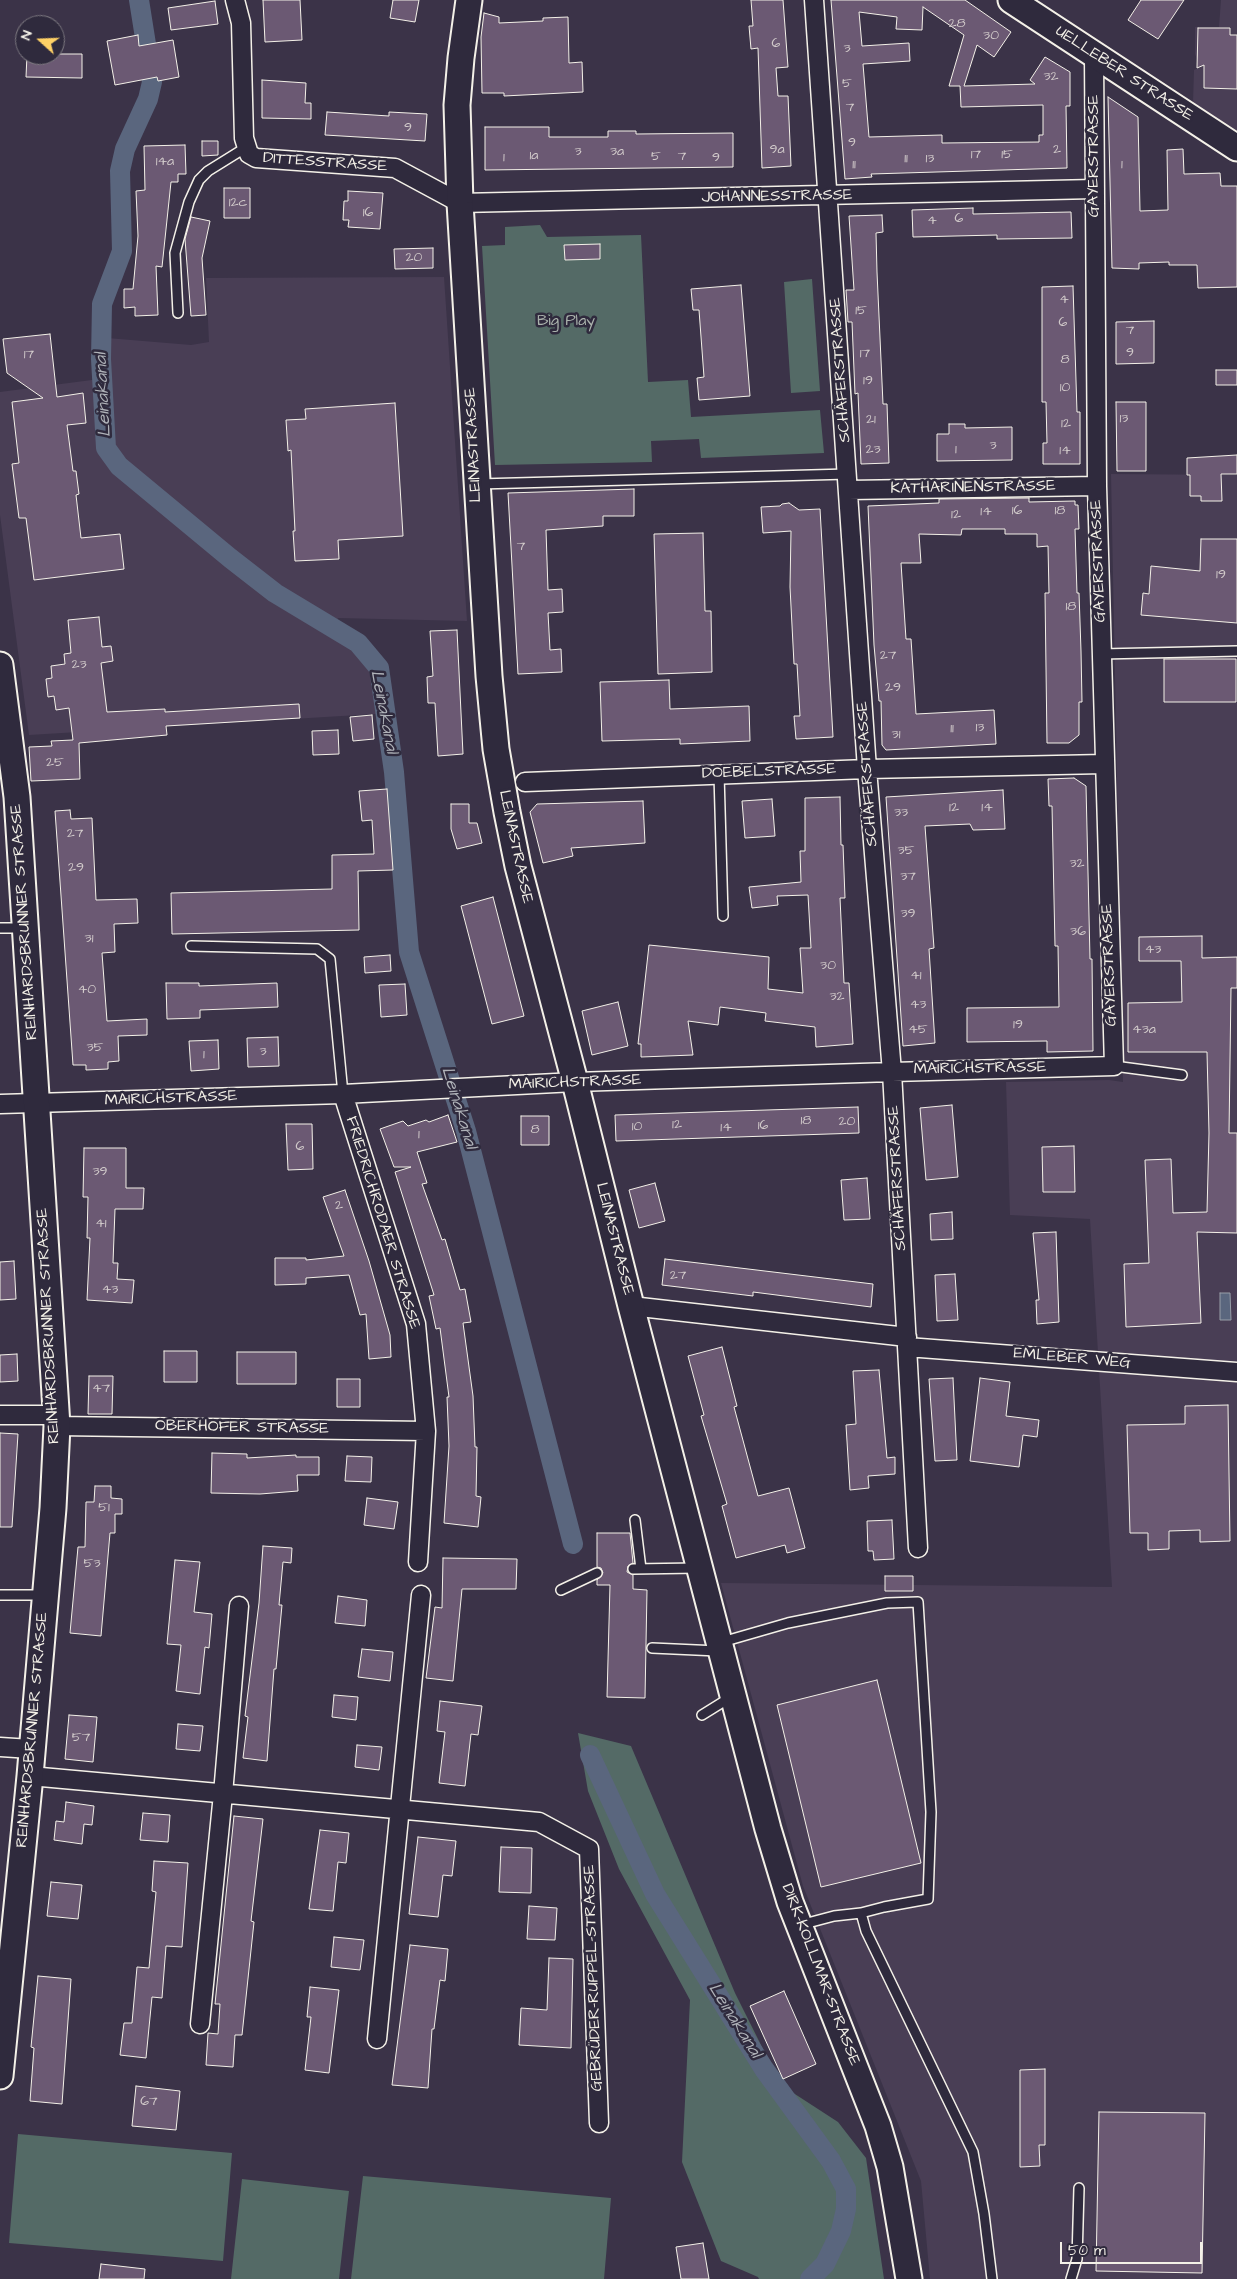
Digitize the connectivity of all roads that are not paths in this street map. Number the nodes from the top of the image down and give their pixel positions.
1 (235, 0) edge
2 (469, 0) edge
3 (814, 0) edge
4 (1011, 0) edge
5 (1094, 55) junction
6 (245, 148) junction
7 (1237, 148) edge
8 (1095, 189) junction
9 (828, 196) junction
10 (460, 204) junction
11 (178, 313) dead end
12 (849, 482) junction
13 (476, 484) junction
14 (1097, 486) junction
15 (1237, 651) edge
16 (1101, 654) junction
17 (0, 665) edge
18 (1104, 764) junction
19 (867, 769) junction
20 (718, 774) junction
21 (525, 782) dead end
22 (9, 797) edge
23 (723, 916) dead end
24 (0, 928) edge
25 (26, 928) junction
26 (191, 946) dead end
27 (1114, 1066) junction
28 (892, 1072) junction
29 (1182, 1075) dead end
30 (575, 1082) junction
31 (343, 1094) junction
32 (37, 1102) junction
33 (0, 1104) edge
34 (630, 1306) junction
35 (907, 1342) junction
36 (1237, 1372) edge
37 (0, 1415) edge
38 (57, 1420) junction
39 (426, 1431) junction
40 (635, 1520) dead end
41 (918, 1548) dead end
42 (418, 1562) dead end
43 (699, 1568) junction
44 (597, 1573) dead end
45 (562, 1590) dead end
46 (0, 1595) edge
47 (422, 1595) dead end
48 (45, 1596) junction
49 (240, 1606) dead end
50 (652, 1648) dead end
51 (722, 1655) junction
52 (733, 1696) junction
53 (702, 1715) dead end
54 (0, 1748) edge
55 (31, 1749) junction
56 (30, 1776) junction
57 (223, 1794) junction
58 (400, 1810) junction
59 (861, 1913) junction
60 (800, 1925) junction
61 (5, 1987) edge
62 (200, 2024) dead end
63 (377, 2039) dead end
64 (0, 2076) edge
65 (599, 2123) dead end
66 (1079, 2188) dead end
67 (910, 2279) edge
68 (992, 2279) edge
69 (1071, 2279) edge

1 - 6 street, DITTESSTRASSE
2 - 10 street, LEINASTRASSE
3 - 9 street, SCHÄFERSTRASSE
4 - 5 street, UELLEBER STRASSE
5 - 7 street, UELLEBER STRASSE
5 - 8 street, GAYERSTRASSE
6 - 10 street, DITTESSTRASSE
6 - 11 lane
8 - 9 street, JOHANNESSTRASSE
8 - 14 street, GAYERSTRASSE
9 - 10 street, JOHANNESSTRASSE
9 - 12 street, SCHÄFERSTRASSE
10 - 13 street, LEINASTRASSE
12 - 13 lane
12 - 14 street, KATHARINENSTRASSE
12 - 19 street, SCHÄFERSTRASSE
13 - 30 street, LEINASTRASSE
14 - 16 street, GAYERSTRASSE
15 - 16 lane
16 - 18 street, GAYERSTRASSE
17 - 22 street, REINHARDSBRUNNER STRASSE
18 - 19 street, DOEBELSTRASSE
18 - 27 street, GAYERSTRASSE
19 - 20 street, DOEBELSTRASSE
19 - 28 street, SCHÄFERSTRASSE
20 - 21 street, DOEBELSTRASSE
20 - 23 lane
22 - 25 street, REINHARDSBRUNNER STRASSE
24 - 25 lane
25 - 32 street, REINHARDSBRUNNER STRASSE
26 - 31 lane
27 - 28 street, MAIRICHSTRASSE
27 - 29 lane
28 - 30 street, MAIRICHSTRASSE
28 - 35 street, SCHÄFERSTRASSE
30 - 31 street, MAIRICHSTRASSE
30 - 34 street, LEINASTRASSE
31 - 32 street, MAIRICHSTRASSE
31 - 39 street, FRIEDRICHRODAER STRASSE
32 - 33 street, MAIRICHSTRASSE
32 - 38 street, REINHARDSBRUNNER STRASSE
34 - 35 street, EMLEBER WEG
34 - 43 street, LEINASTRASSE
35 - 36 street, EMLEBER WEG
35 - 41 street, SCHÄFERSTRASSE
37 - 38 street, OBERHOFER STRASSE
38 - 39 street, OBERHOFER STRASSE
38 - 48 street, REINHARDSBRUNNER STRASSE
39 - 42 street, FRIEDRICHRODAER STRASSE
40 - 43 lane
43 - 51 street, LEINASTRASSE
44 - 45 lane
46 - 48 lane
47 - 58 street
48 - 55 street, REINHARDSBRUNNER STRASSE
49 - 57 street
50 - 51 lane
51 - 52 street, DIRK-KOLLMAR-STRASSE
51 - 59 lane
52 - 53 lane
52 - 60 street, DIRK-KOLLMAR-STRASSE
54 - 55 street
55 - 56 street, REINHARDSBRUNNER STRASSE
56 - 57 street, GEBRÜDER-RUPPEL-STRASSE
56 - 61 street, REINHARDSBRUNNER STRASSE
57 - 58 street, GEBRÜDER-RUPPEL-STRASSE
57 - 62 street
58 - 63 street
58 - 65 street, GEBRÜDER-RUPPEL-STRASSE
59 - 60 lane
59 - 68 lane
60 - 67 street, DIRK-KOLLMAR-STRASSE
61 - 64 street, REINHARDSBRUNNER STRASSE
66 - 69 lane

